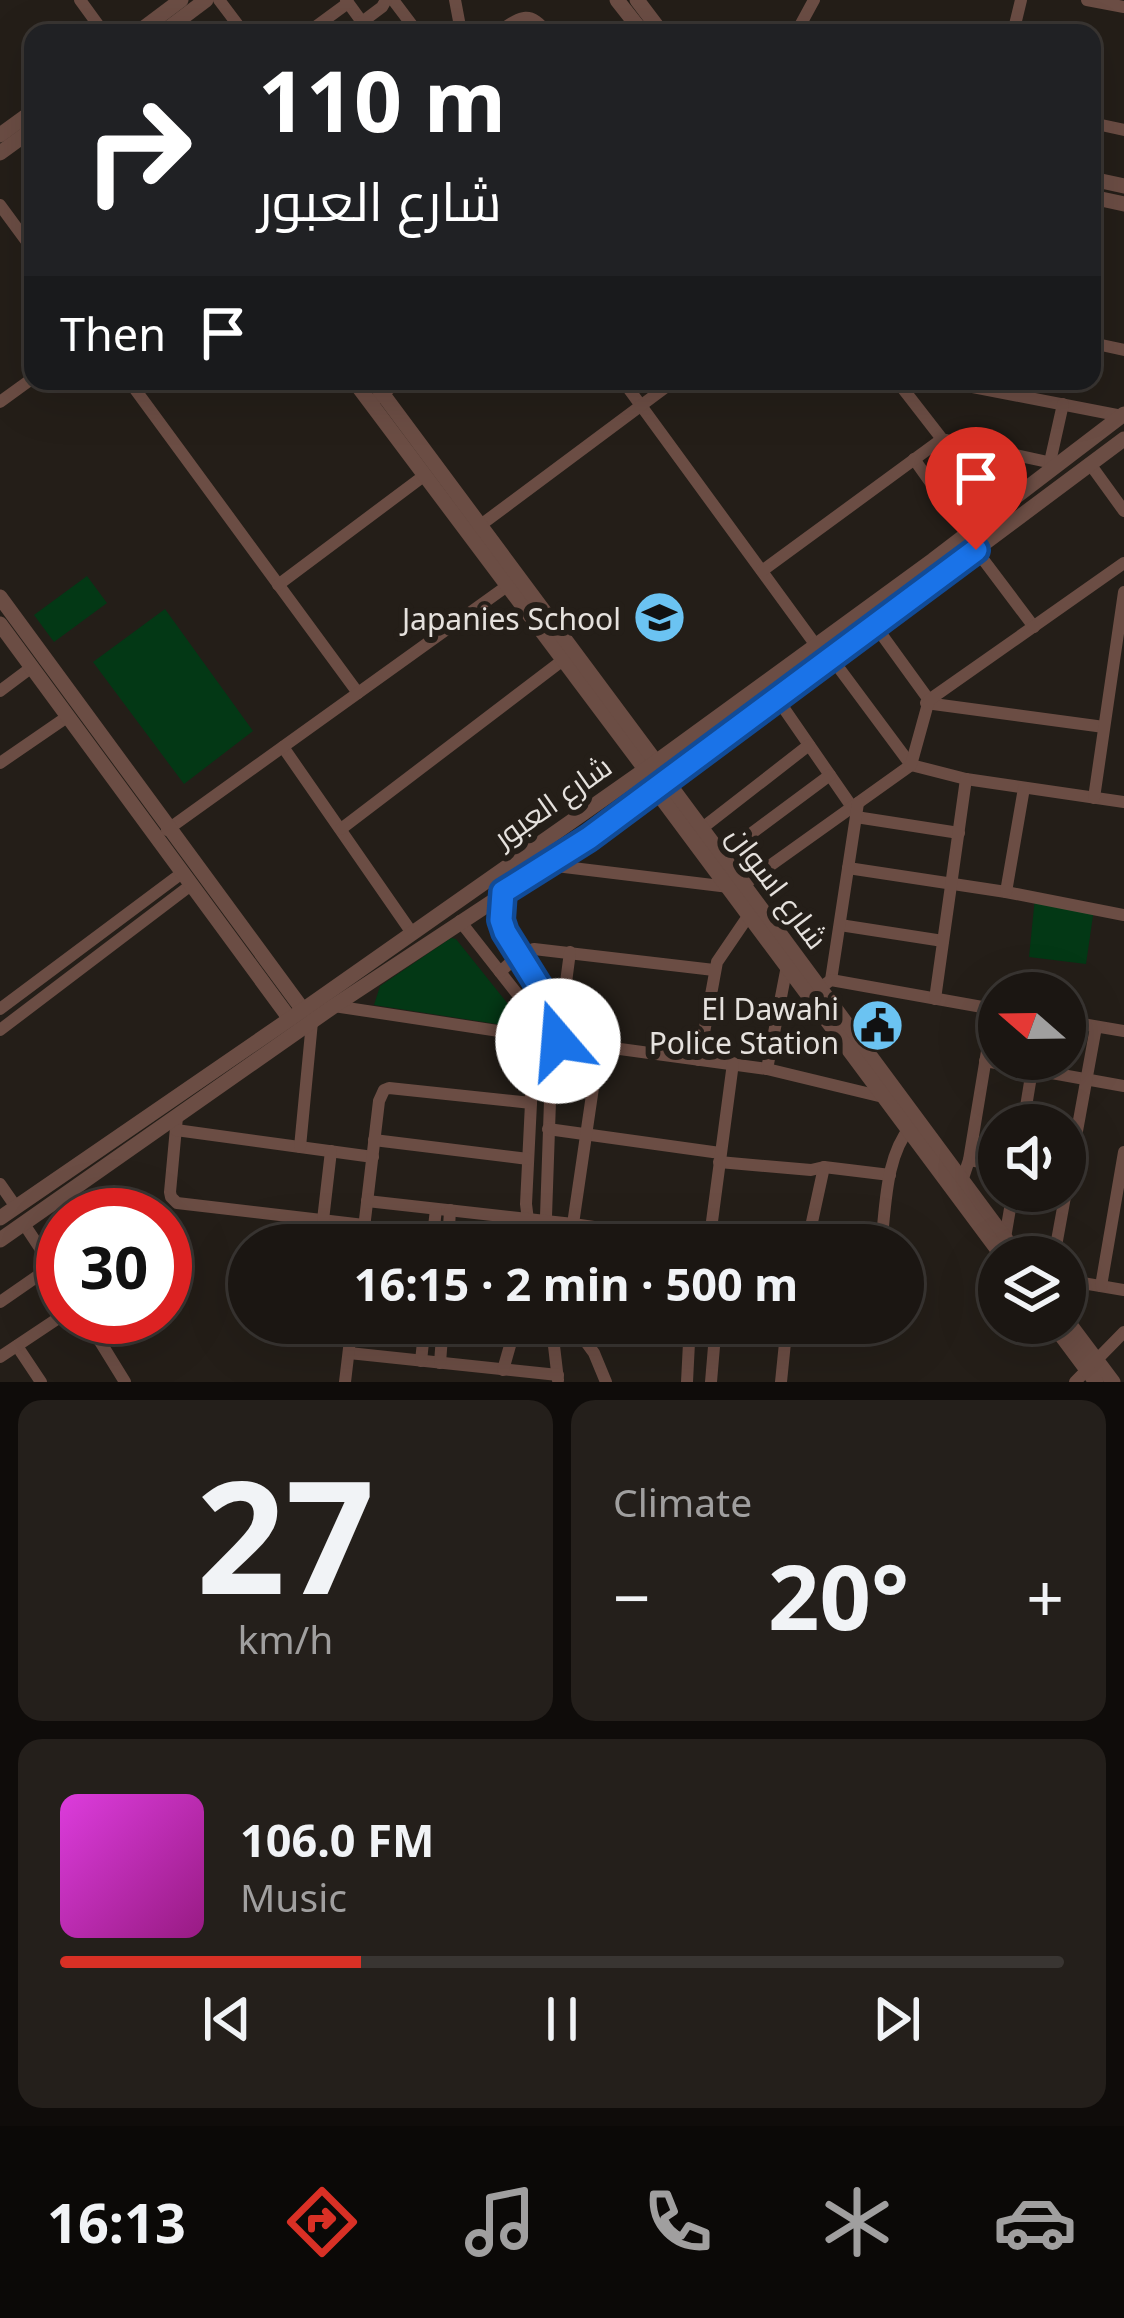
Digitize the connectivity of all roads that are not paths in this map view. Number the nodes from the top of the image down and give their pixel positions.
1 (181, 0) edge
2 (206, 0) edge
3 (219, 0) edge
4 (389, 0) edge
5 (617, 0) edge
6 (1087, 0) edge
7 (347, 1) edge
8 (635, 7) edge
9 (1124, 7) edge
10 (149, 24) edge
11 (174, 24) edge
12 (237, 24) edge
13 (319, 24) edge
14 (369, 24) edge
15 (410, 24) edge
16 (509, 24) edge
17 (540, 24) edge
18 (0, 205) edge
19 (24, 238) edge
20 (136, 390) edge
21 (630, 390) edge
22 (662, 390) edge
23 (904, 390) edge
24 (989, 390) edge
25 (375, 392) edge
26 (1063, 404) junction
27 (641, 405) junction
28 (1123, 415) edge
29 (942, 439) junction
30 (1124, 439) edge
31 (914, 459) junction
32 (1054, 463) junction
33 (1090, 464) junction
34 (424, 476) junction
35 (1124, 511) edge
36 (474, 530) junction
37 (967, 534) junction
38 (976, 550) junction
39 (1124, 563) edge
40 (762, 571) junction
41 (278, 585) junction
42 (507, 586) junction
43 (1124, 592) edge
44 (0, 596) edge
45 (848, 620) junction
46 (0, 624) edge
47 (874, 624) junction
48 (1034, 627) junction
49 (858, 636) junction
50 (814, 644) junction
51 (830, 656) junction
52 (563, 660) junction
53 (32, 668) junction
54 (0, 692) edge
55 (358, 693) junction
56 (776, 697) junction
57 (928, 701) junction
58 (67, 717) junction
59 (1104, 727) junction
60 (809, 745) junction
61 (284, 746) junction
62 (0, 764) edge
63 (911, 765) junction
64 (650, 766) junction
65 (830, 775) junction
66 (966, 779) junction
67 (660, 784) junction
68 (1024, 788) junction
69 (1094, 798) junction
70 (1124, 802) edge
71 (855, 809) junction
72 (576, 818) junction
73 (171, 827) junction
74 (341, 829) junction
75 (701, 829) junction
76 (958, 833) junction
77 (156, 838) junction
78 (589, 838) junction
79 (533, 847) junction
80 (721, 856) junction
81 (545, 866) junction
82 (848, 868) junction
83 (186, 879) junction
84 (951, 883) junction
85 (736, 886) junction
86 (503, 892) junction
87 (1006, 892) junction
88 (749, 915) junction
89 (1124, 915) edge
90 (460, 921) junction
91 (840, 925) junction
92 (412, 933) junction
93 (943, 941) junction
94 (570, 952) junction
95 (520, 954) junction
96 (787, 966) junction
97 (714, 970) junction
98 (500, 972) junction
99 (825, 984) junction
100 (934, 998) junction
101 (334, 1006) junction
102 (978, 1006) edge
103 (0, 1010) edge
104 (302, 1017) junction
105 (1086, 1025) edge
106 (1096, 1027) junction
107 (0, 1030) edge
108 (1124, 1031) edge
109 (531, 1036) junction
110 (556, 1040) junction
111 (599, 1046) junction
112 (699, 1060) junction
113 (733, 1063) junction
114 (767, 1069) junction
115 (1086, 1079) joint
116 (982, 1080) edge
117 (1124, 1086) edge
118 (885, 1097) junction
119 (530, 1103) junction
120 (146, 1116) junction
121 (177, 1123) junction
122 (912, 1124) junction
123 (548, 1129) junction
124 (155, 1133) junction
125 (586, 1135) junction
126 (115, 1138) junction
127 (374, 1140) junction
128 (300, 1147) junction
129 (128, 1151) junction
130 (331, 1151) junction
131 (1124, 1152) edge
132 (373, 1157) junction
133 (720, 1158) junction
134 (528, 1159) junction
135 (969, 1160) junction
136 (978, 1162) edge
137 (824, 1167) junction
138 (890, 1175) junction
139 (956, 1183) junction
140 (0, 1184) edge
141 (367, 1201) junction
142 (16, 1207) junction
143 (443, 1209) junction
144 (0, 1218) edge
145 (528, 1219) junction
146 (323, 1220) junction
147 (544, 1220) junction
148 (24, 1224) junction
149 (356, 1224) edge
150 (364, 1224) edge
151 (438, 1224) edge
152 (445, 1224) edge
153 (528, 1224) edge
154 (544, 1224) edge
155 (573, 1224) joint
156 (712, 1224) edge
157 (812, 1224) edge
158 (884, 1224) edge
159 (990, 1236) edge
160 (1003, 1236) edge
161 (0, 1240) edge
162 (36, 1242) edge
163 (36, 1277) edge
164 (1086, 1284) edge
165 (1101, 1286) junction
166 (1124, 1290) edge
167 (0, 1302) edge
168 (1124, 1332) edge
169 (36, 1333) edge
170 (102, 1344) edge
171 (350, 1344) edge
172 (422, 1344) edge
173 (441, 1344) edge
174 (510, 1344) edge
175 (553, 1344) edge
176 (588, 1344) edge
177 (689, 1344) edge
178 (714, 1344) edge
179 (785, 1344) edge
180 (1067, 1344) edge
181 (1076, 1344) edge
182 (16, 1346) junction
183 (349, 1353) junction
184 (0, 1357) edge
185 (421, 1361) junction
186 (440, 1363) junction
187 (466, 1366) junction
188 (503, 1370) junction
189 (1089, 1374) edge
190 (558, 1379) edge
191 (41, 1382) edge
192 (125, 1382) edge
193 (345, 1382) edge
194 (463, 1382) edge
195 (606, 1382) edge
196 (687, 1382) edge
197 (711, 1382) edge
198 (782, 1382) edge
199 (1113, 1382) edge

1 - 10 street
2 - 11 street
3 - 12 street
4 - 14 street
4 - 15 street
5 - 8 street
6 - 9 street
7 - 13 street
16 - 17 street
18 - 19 street
20 - 41 street
21 - 27 street
22 - 27 street
23 - 29 street
24 - 26 street
25 - 34 street
25 - 36 street
26 - 28 street
26 - 32 street
27 - 36 street
27 - 40 street
28 - 32 street, شارع العبور
29 - 31 street
29 - 32 street
30 - 33 street, شارع العبور
31 - 37 street
31 - 40 street
32 - 37 street, شارع العبور
33 - 35 street
33 - 38 street, شارع العبور
34 - 36 street
34 - 41 street
36 - 42 street
36 - 64 street
37 - 45 street, شارع العبور
38 - 47 street, شارع العبور
38 - 48 street
39 - 48 street
40 - 50 street
41 - 55 street
42 - 52 street
42 - 55 street
43 - 59 street
44 - 73 street
45 - 49 street
45 - 50 street, شارع العبور
46 - 53 street
47 - 49 street, شارع العبور
47 - 57 street
48 - 57 street
49 - 51 street, شارع العبور
50 - 64 street, شارع العبور
51 - 56 street, شارع العبور
51 - 63 street
52 - 64 street
52 - 74 street
53 - 54 street
53 - 58 street
55 - 61 street
56 - 60 street
56 - 67 street, شارع العبور
57 - 59 street
57 - 63 street
58 - 62 street
58 - 77 street
59 - 69 street
60 - 65 street
60 - 75 street
61 - 73 street
61 - 74 street
63 - 66 street
63 - 71 street
64 - 72 street, شارع العبور
65 - 71 street
65 - 80 street
66 - 68 street
66 - 76 street
67 - 75 street, شارع اسوان
67 - 78 street, شارع العبور
67 - 85 street, شارع اسوان
68 - 69 street
68 - 87 street
69 - 70 street
71 - 76 street
71 - 82 street
71 - 85 street
72 - 78 street
72 - 79 street, شارع العبور
73 - 77 street
73 - 104 street
74 - 92 street
75 - 80 street, شارع اسوان
76 - 84 street
77 - 83 street
78 - 81 street, شارع العبور
79 - 81 street
79 - 92 street, شارع العبور
80 - 85 street, شارع اسوان
81 - 85 street
81 - 86 street, شارع العبور
82 - 84 street
82 - 91 street
83 - 103 street
83 - 104 street
83 - 107 street
84 - 87 street
84 - 93 street
85 - 88 street, شارع اسوان
85 - 99 street, شارع اسوان
86 - 90 street, شارع العبور
86 - 95 street
87 - 89 street
88 - 96 street, شارع اسوان
88 - 97 street
90 - 98 street
90 - 101 street, شارع العبور
91 - 93 street
91 - 99 street
92 - 104 street, شارع العبور
93 - 100 street
94 - 95 street
94 - 97 street
94 - 110 street
95 - 98 street
95 - 110 street
96 - 114 street
96 - 118 street, شارع اسوان
97 - 112 street
98 - 109 street
99 - 100 street
99 - 122 street, شارع اسوان
100 - 102 street
101 - 104 street, شارع العبور
101 - 109 street
104 - 120 street, شارع العبور
104 - 121 street, شارع العبور
104 - 128 street
105 - 106 street
106 - 108 street
106 - 115 street
109 - 119 street
110 - 111 street
110 - 123 street
111 - 112 street
111 - 125 street
112 - 113 street
113 - 114 street
113 - 133 street
114 - 118 street
115 - 117 street
116 - 135 street
118 - 122 street, شارع اسوان
119 - 127 street
119 - 134 street
120 - 124 street
120 - 126 street, شارع العبور
121 - 124 street, شارع العبور
121 - 128 street
121 - 146 street
122 - 138 street
122 - 139 street, شارع اسوان
123 - 125 street
123 - 147 street
124 - 129 street, شارع العبور
125 - 133 street
125 - 155 street
126 - 129 street
126 - 142 street, شارع العبور
127 - 132 street
127 - 134 street
128 - 130 street
129 - 148 street, شارع العبور
130 - 132 street
130 - 146 street
131 - 165 street
132 - 141 street
133 - 137 street
133 - 156 street
134 - 145 street
135 - 136 street
135 - 139 street
137 - 138 street
137 - 157 street
138 - 158 street
139 - 159 street, شارع اسوان
139 - 160 street, شارع اسوان
140 - 142 street
141 - 143 street
141 - 150 street
142 - 144 street, شارع العبور
143 - 145 street
143 - 151 street
143 - 152 street
145 - 147 street
145 - 153 street
146 - 149 street
147 - 154 street
147 - 155 street
148 - 161 street, شارع العبور
148 - 162 street
163 - 167 street
164 - 165 street
165 - 166 street
168 - 189 street
169 - 182 street
170 - 192 street
171 - 183 street
172 - 185 street
173 - 186 street
174 - 188 street
175 - 190 street
176 - 195 street
177 - 196 street
178 - 197 street
179 - 198 street
180 - 189 street
181 - 189 street
182 - 184 street
182 - 191 street
183 - 185 street
183 - 193 street
185 - 186 street
186 - 187 street
187 - 188 street
187 - 194 street
188 - 190 street
189 - 199 street

